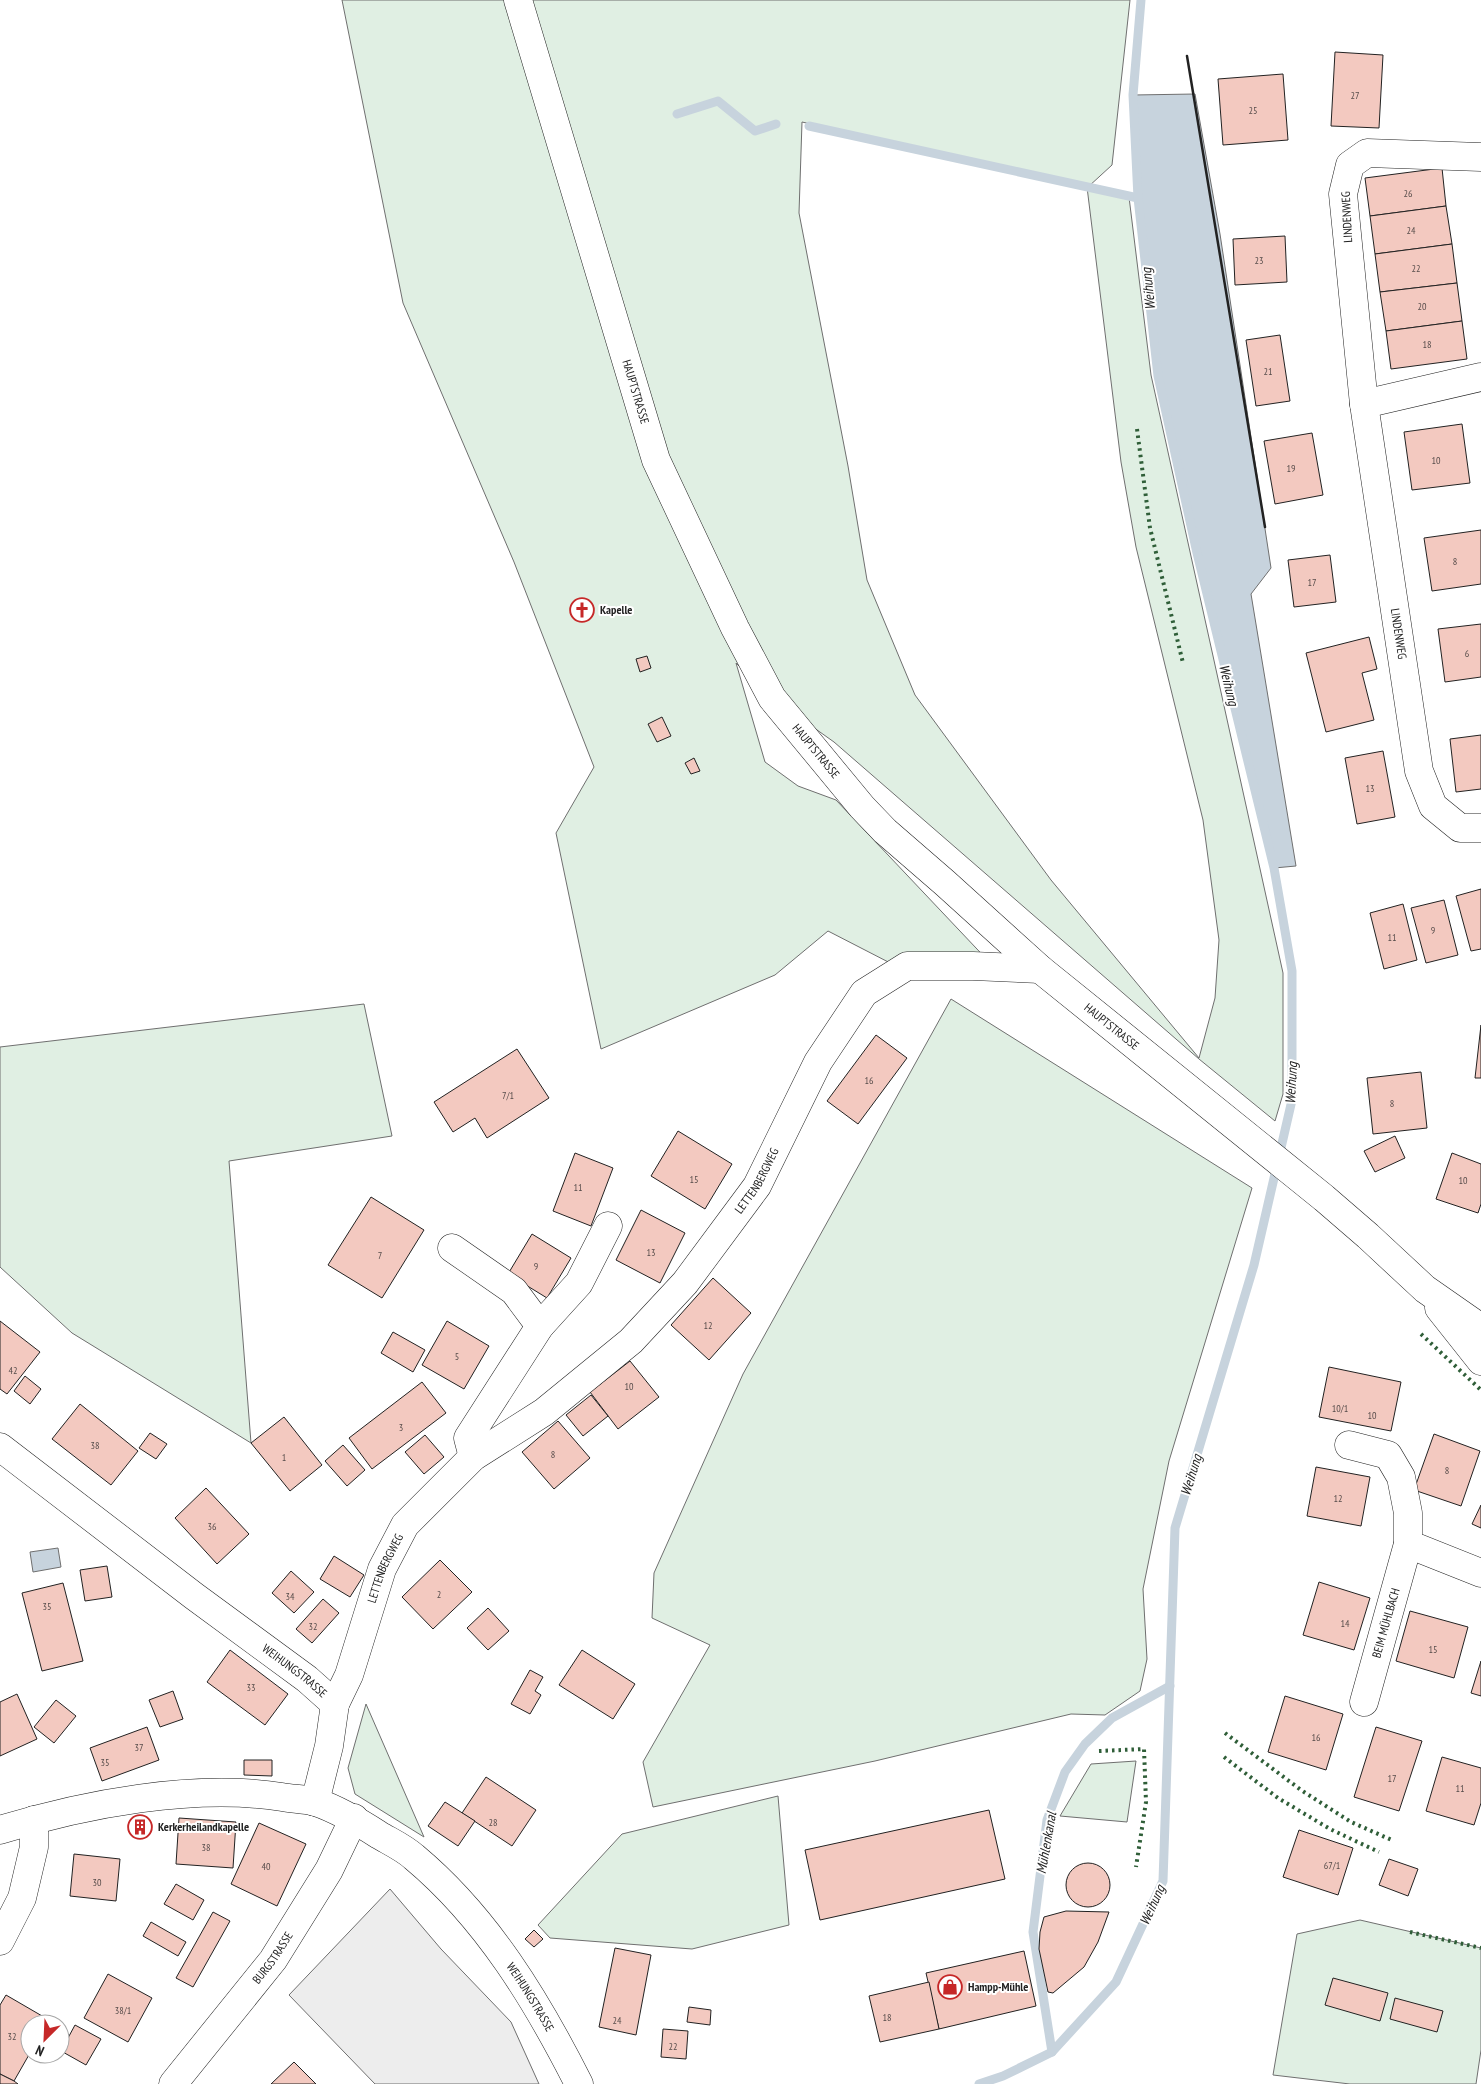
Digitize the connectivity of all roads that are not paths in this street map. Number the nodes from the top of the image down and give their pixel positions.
1 (518, 0) edge
2 (1481, 157) edge
3 (1481, 377) edge
4 (1364, 404) junction
5 (1481, 828) edge
6 (1040, 969) junction
7 (608, 1226) dead end
8 (452, 1248) dead end
9 (1425, 1289) junction
10 (540, 1326) junction
11 (1481, 1328) edge
12 (1481, 1361) edge
13 (1349, 1445) dead end
14 (0, 1447) edge
15 (473, 1457) junction
16 (1408, 1544) junction
17 (1481, 1573) edge
18 (1364, 1702) dead end
19 (335, 1704) junction
20 (314, 1802) junction
21 (354, 1818) junction
22 (34, 1820) junction
23 (0, 1830) edge
24 (0, 1941) edge
25 (173, 2084) edge
26 (579, 2084) edge

1 - 6 street, HAUPTSTRASSE
2 - 4 street, LINDENWEG
3 - 4 street
4 - 5 street, LINDENWEG
6 - 9 street, HAUPTSTRASSE
6 - 15 street, LETTENBERGWEG
7 - 10 street
8 - 10 street
9 - 11 street, HAUPTSTRASSE
9 - 12 street, HAUPTSTRASSE
10 - 15 street
13 - 16 street, BEIM MÜHLBACH
14 - 19 street, WEIHUNGSTRASSE
15 - 19 street, LETTENBERGWEG
16 - 17 street
16 - 18 street, BEIM MÜHLBACH
19 - 20 street, WEIHUNGSTRASSE
20 - 21 street, WEIHUNGSTRASSE
20 - 22 street
21 - 25 street, BURGSTRASSE
21 - 26 street, WEIHUNGSTRASSE
22 - 23 street
22 - 24 street

